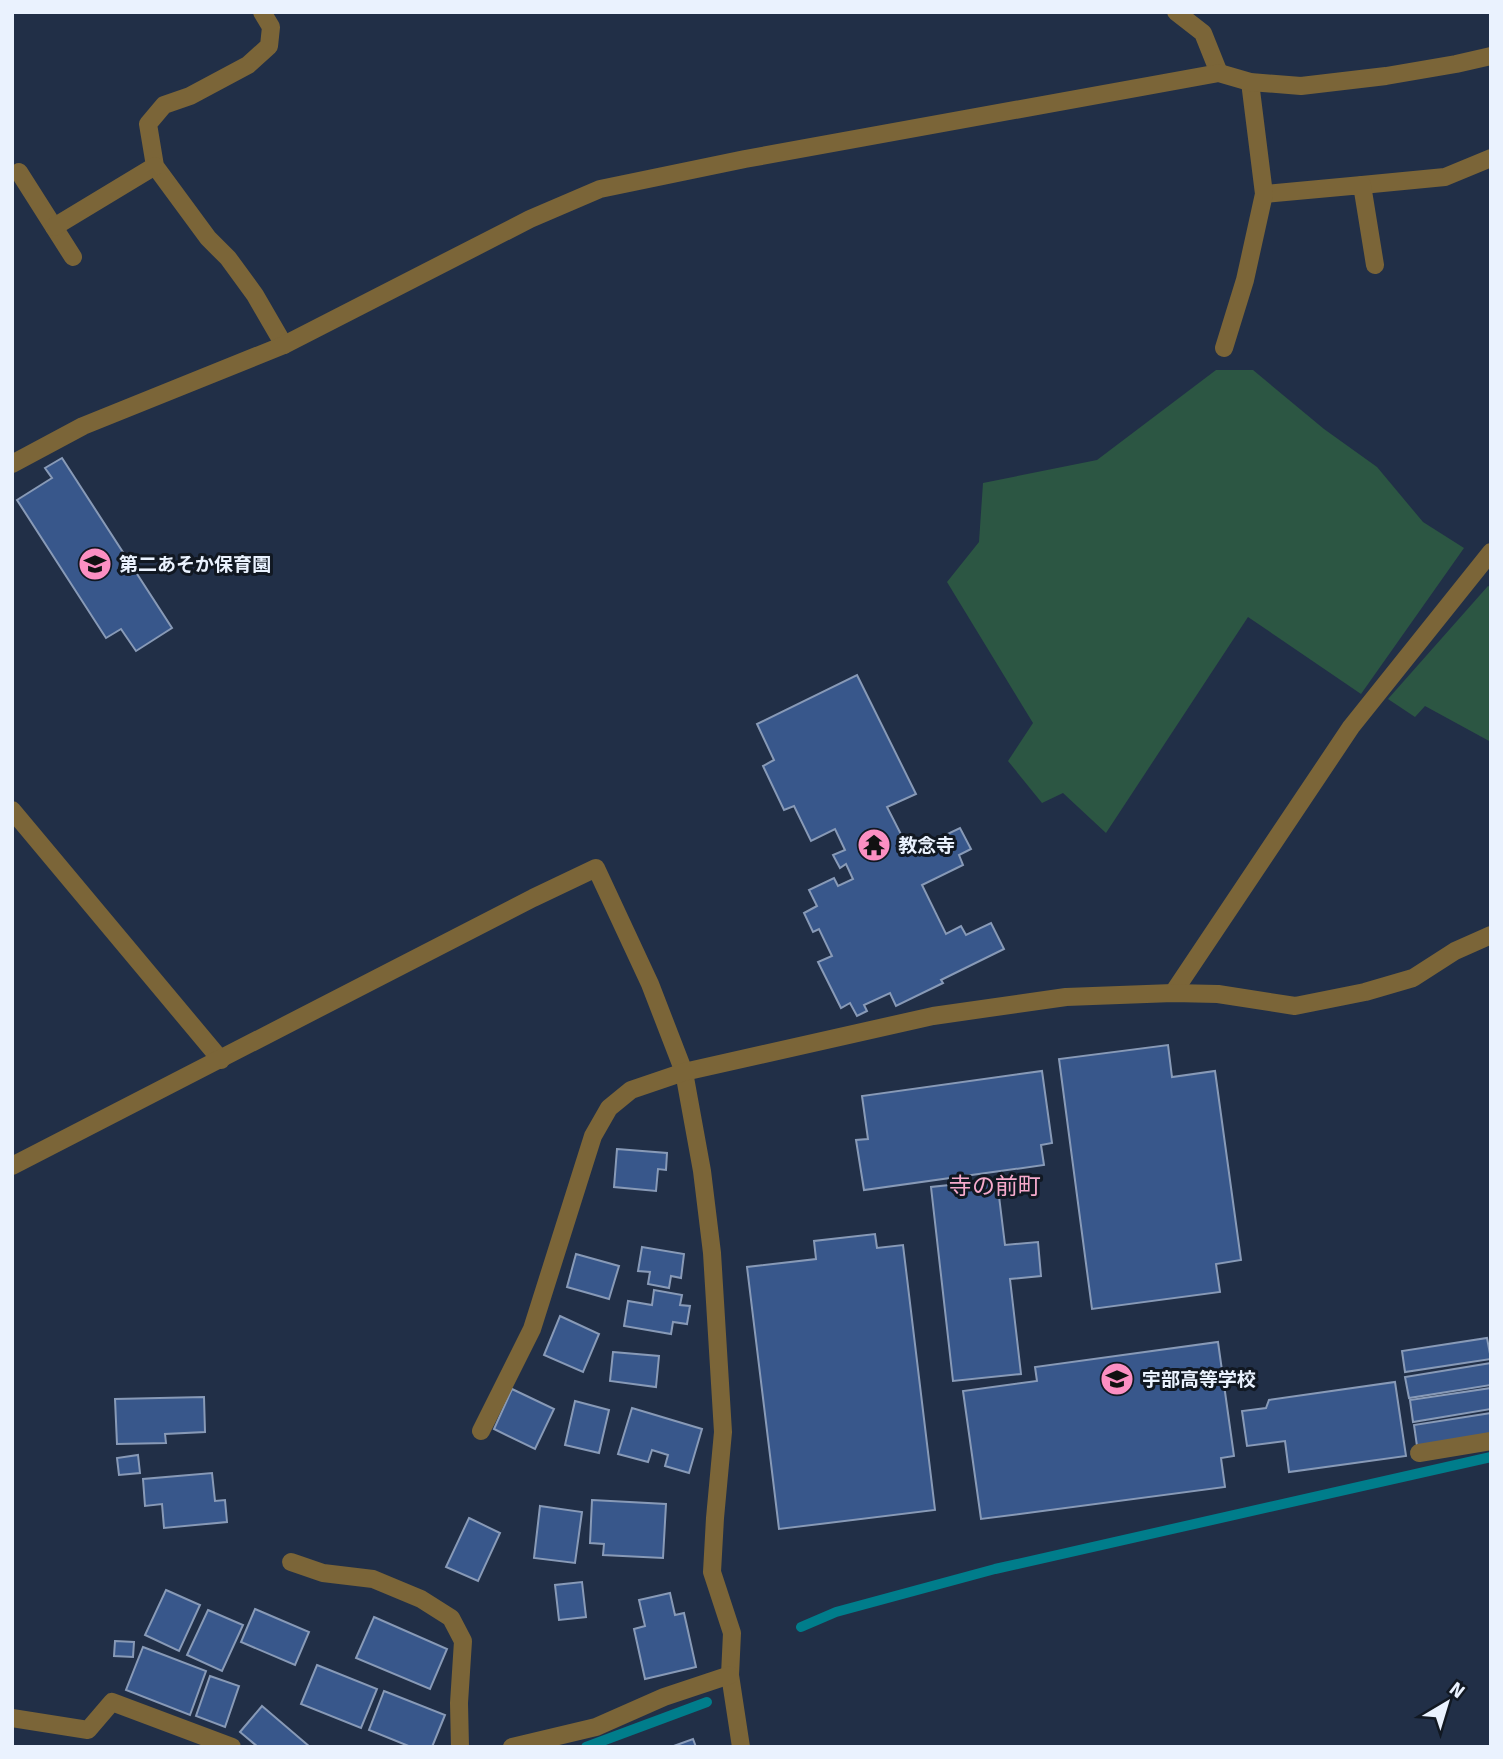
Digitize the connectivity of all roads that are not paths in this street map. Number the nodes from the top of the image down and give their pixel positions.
1 (262, 12) edge
2 (1176, 12) edge
3 (1491, 55) edge
4 (1219, 73) junction
5 (1250, 82) junction
6 (1491, 158) edge
7 (155, 166) junction
8 (19, 172) dead end
9 (1362, 185) junction
10 (1264, 194) junction
11 (54, 227) junction
12 (73, 257) dead end
13 (1375, 265) dead end
14 (284, 345) junction
15 (1224, 348) dead end
16 (12, 464) edge
17 (1491, 552) edge
18 (12, 810) edge
19 (1491, 935) edge
20 (1173, 993) junction
21 (221, 1060) junction
22 (684, 1072) junction
23 (12, 1166) edge
24 (481, 1431) dead end
25 (1491, 1441) edge
26 (1419, 1453) dead end
27 (291, 1562) dead end
28 (730, 1675) junction
29 (12, 1718) edge
30 (231, 1746) edge
31 (460, 1747) edge
32 (512, 1747) edge
33 (741, 1747) edge

1 - 7 street
2 - 4 street
3 - 5 street
4 - 5 street
4 - 14 street
5 - 10 street
6 - 9 street
7 - 11 street
7 - 14 street
8 - 11 street
9 - 10 street
9 - 13 street
10 - 15 street
11 - 12 street
14 - 16 street
17 - 20 street
18 - 21 street
19 - 20 street
20 - 22 street
21 - 22 street
21 - 23 street
22 - 24 street
22 - 28 street
25 - 26 street
27 - 31 street
28 - 32 street
28 - 33 street
29 - 30 street

